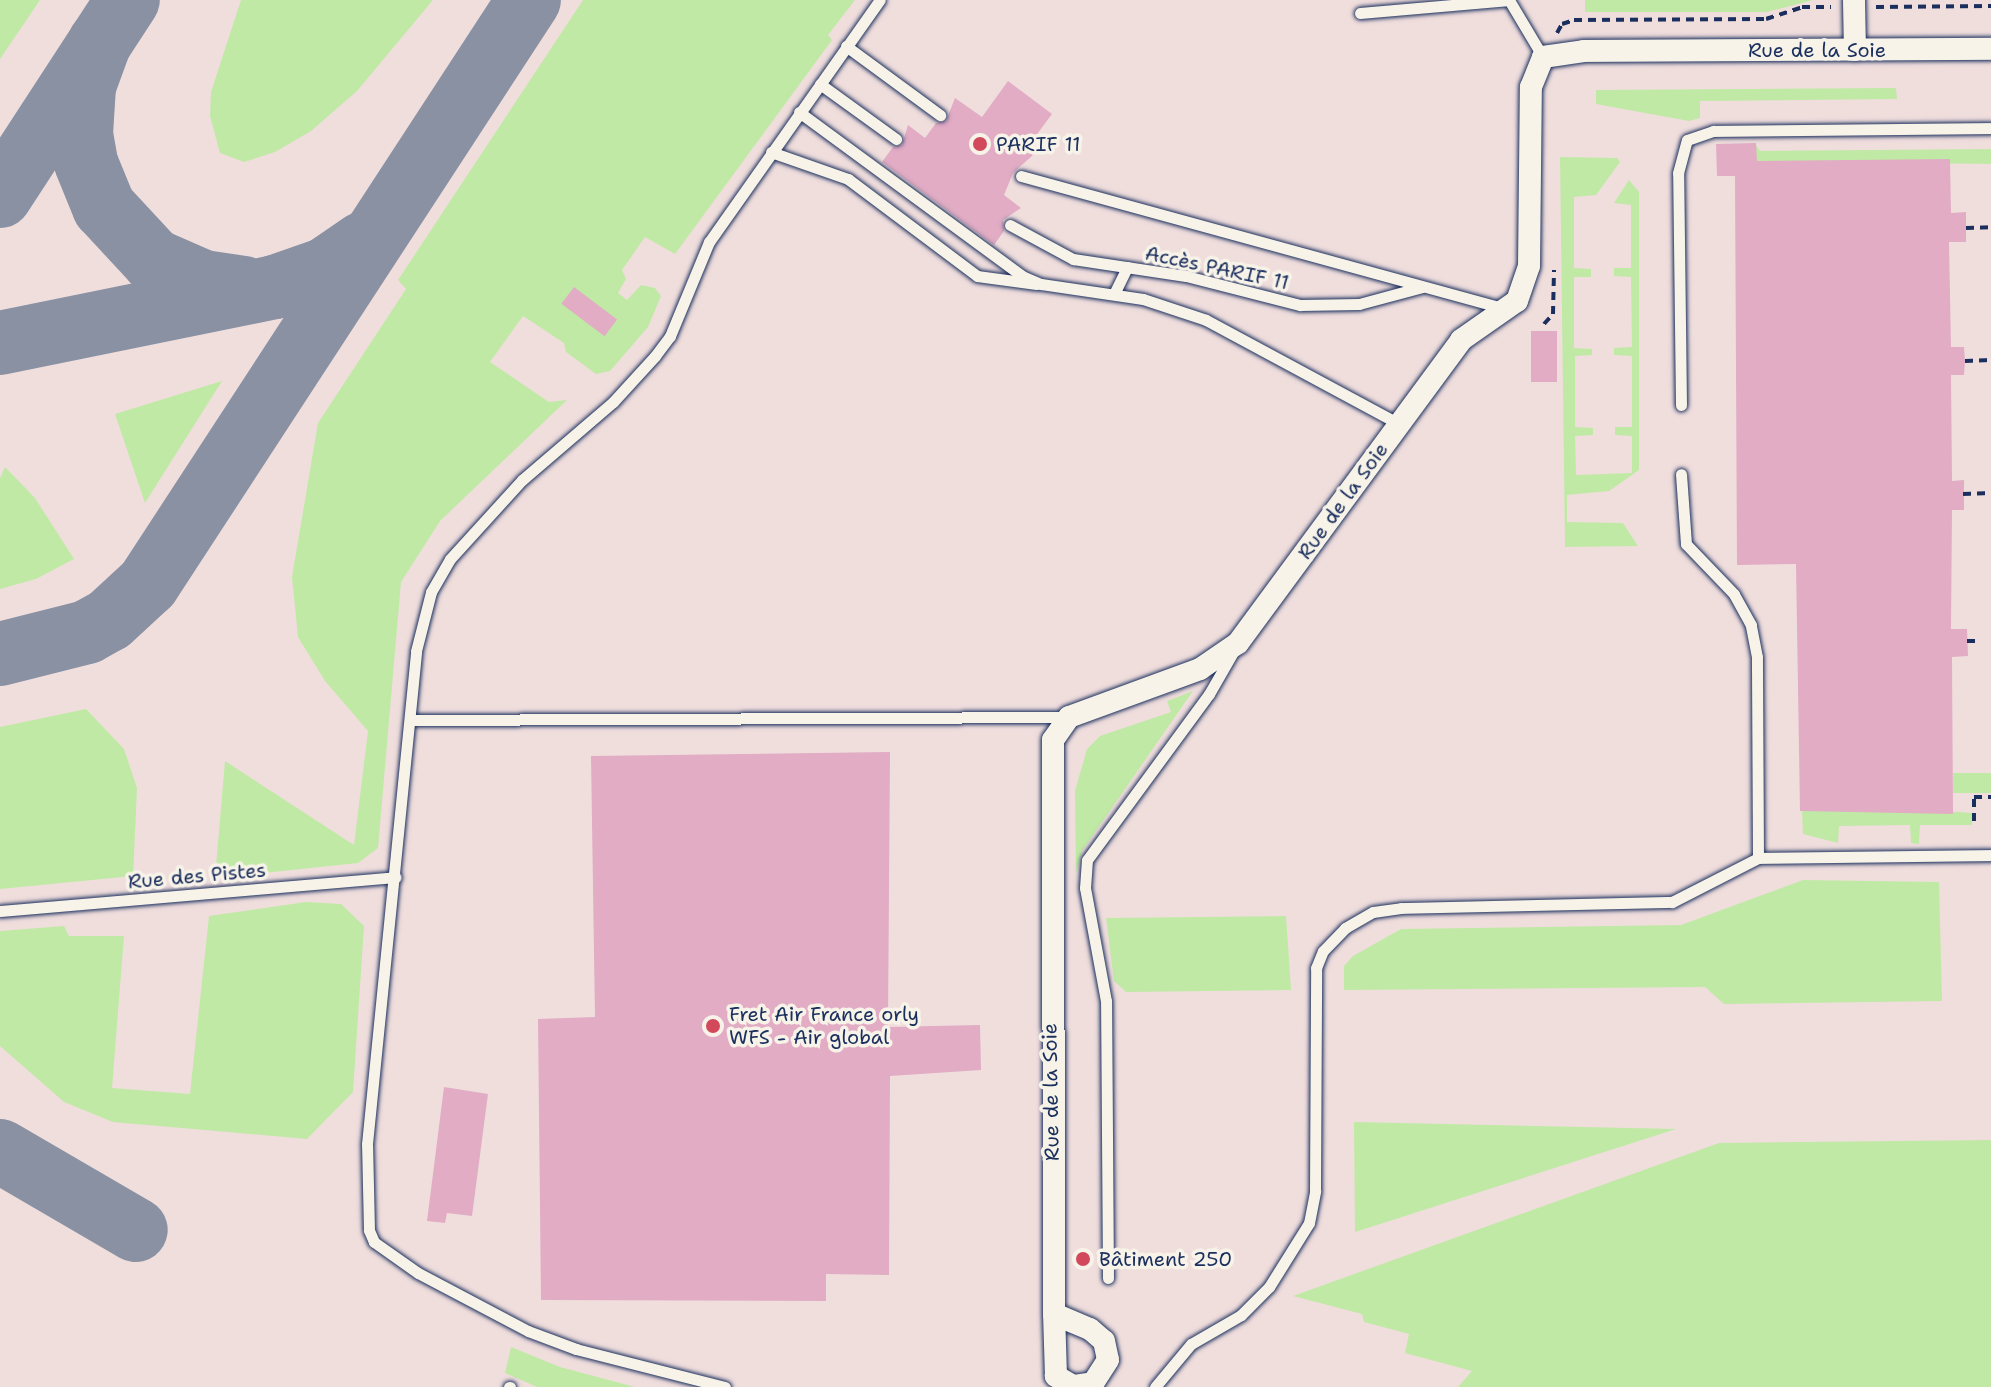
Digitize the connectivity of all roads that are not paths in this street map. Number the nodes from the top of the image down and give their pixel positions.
1 (880, 0) edge
2 (1847, 4) edge
3 (1360, 13) dead end
4 (846, 46) junction
5 (1991, 49) edge
6 (1855, 50) junction
7 (1550, 56) junction
8 (820, 84) junction
9 (799, 112) junction
10 (940, 115) dead end
11 (1991, 128) edge
12 (896, 139) dead end
13 (771, 152) junction
14 (1021, 176) dead end
15 (1010, 225) dead end
16 (1127, 267) junction
17 (1041, 284) junction
18 (1422, 287) junction
19 (1114, 294) junction
20 (1510, 310) junction
21 (1681, 405) dead end
22 (1399, 424) junction
23 (1681, 474) dead end
24 (1238, 643) junction
25 (1069, 717) junction
26 (411, 720) junction
27 (1991, 855) edge
28 (1758, 858) junction
29 (396, 877) junction
30 (0, 911) edge
31 (1108, 1278) dead end
32 (1054, 1314) dead end
33 (725, 1387) edge
34 (1155, 1387) edge

1 - 4 lane
2 - 6 street
3 - 7 lane
4 - 8 lane
4 - 10 lane
5 - 6 street, Rue de la Soie
6 - 7 street, Rue de la Soie
7 - 20 street
8 - 9 lane
8 - 12 lane
9 - 13 lane
9 - 17 lane
11 - 21 lane
13 - 17 lane
13 - 26 lane
14 - 18 lane, Accès PARIF 11
15 - 16 lane, Accès PARIF 11
16 - 18 lane, Accès PARIF 11
16 - 19 lane
17 - 19 lane
18 - 20 lane, Accès PARIF 11
19 - 22 lane
20 - 22 street, Rue de la Soie
22 - 24 street, Rue de la Soie
23 - 28 lane
24 - 25 street, Rue de la Soie
24 - 31 lane
25 - 26 lane
25 - 32 street, Rue de la Soie
26 - 29 lane
27 - 28 lane
28 - 34 lane
29 - 30 lane, Rue des Pistes
29 - 33 lane

